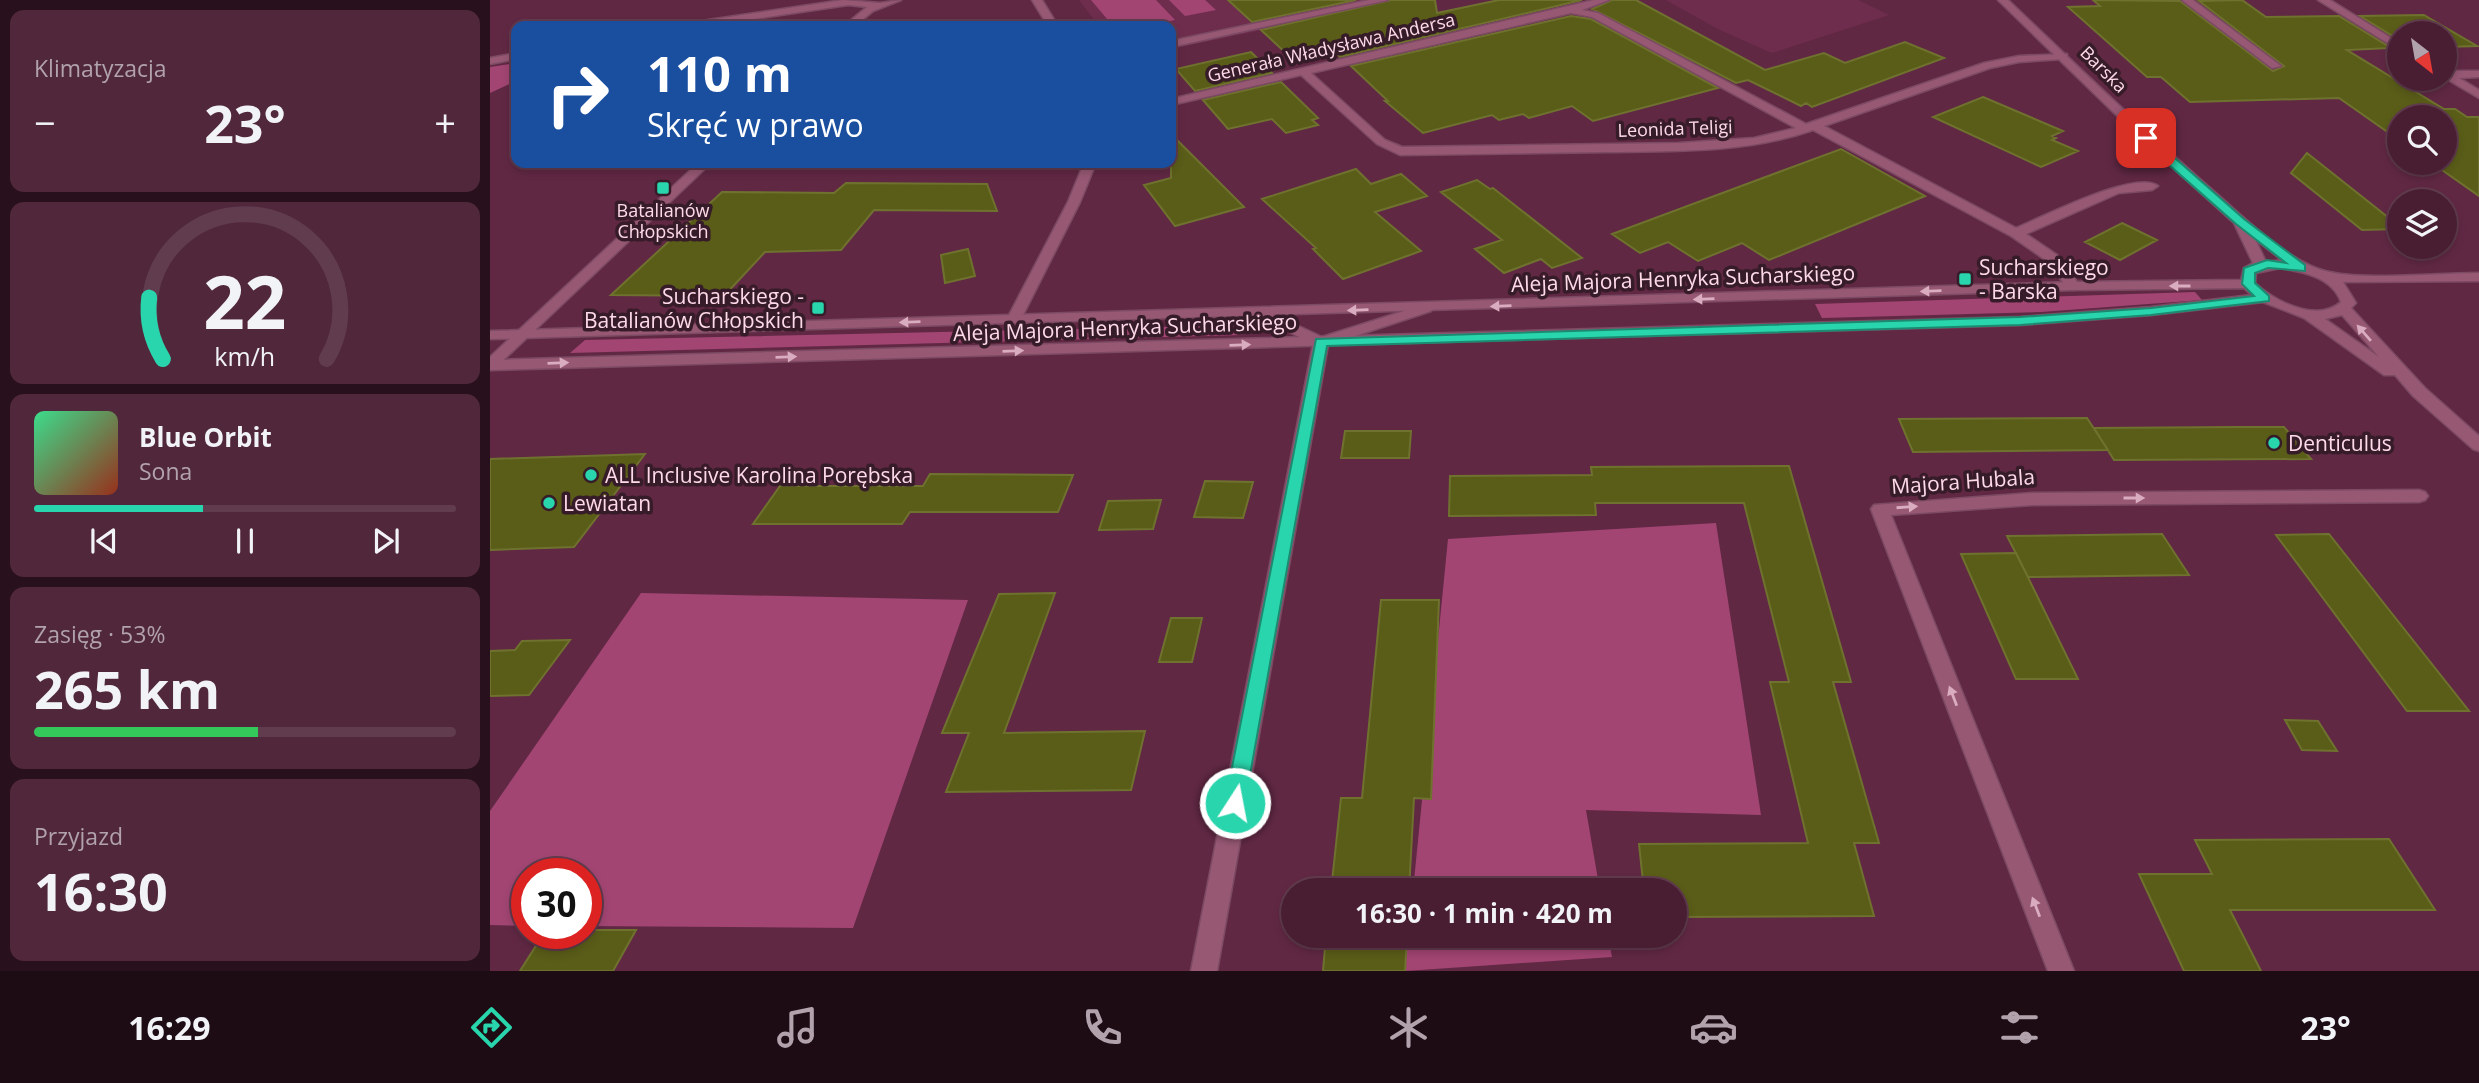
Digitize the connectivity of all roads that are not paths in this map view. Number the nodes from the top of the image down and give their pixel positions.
1 (896, 0) edge
2 (1037, 0) edge
3 (1383, 0) edge
4 (1604, 0) edge
5 (2003, 0) edge
6 (2187, 0) edge
7 (2323, 0) edge
8 (847, 1) edge
9 (878, 5) junction
10 (1572, 10) junction
11 (720, 21) edge
12 (856, 21) edge
13 (1050, 21) edge
14 (2387, 40) edge
15 (1176, 43) edge
16 (2063, 56) junction
17 (511, 57) edge
18 (490, 61) edge
19 (2276, 65) dead end
20 (1304, 72) junction
21 (2479, 74) edge
22 (2457, 75) edge
23 (2457, 82) edge
24 (2479, 95) edge
25 (1176, 101) edge
26 (1808, 126) junction
27 (700, 168) edge
28 (1088, 168) edge
29 (2152, 186) dead end
30 (2240, 221) junction
31 (2016, 233) junction
32 (2261, 265) junction
33 (2301, 268) junction
34 (2323, 276) junction
35 (2479, 277) edge
36 (2248, 284) junction
37 (2073, 286) junction
38 (2264, 299) junction
39 (2346, 302) junction
40 (1426, 308) junction
41 (1259, 313) junction
42 (2307, 313) junction
43 (1014, 319) junction
44 (524, 334) junction
45 (490, 335) edge
46 (1321, 342) junction
47 (490, 365) edge
48 (2419, 392) junction
49 (2479, 446) edge
50 (2419, 496) dead end
51 (1204, 971) edge
52 (2061, 971) edge

1 - 9 street
2 - 13 street
3 - 15 street
4 - 10 street, Generała Władysława Andersa
5 - 16 street, Barska
6 - 19 street
7 - 14 street
8 - 9 street
8 - 11 street
9 - 12 street
10 - 20 street, Generała Władysława Andersa
10 - 26 street
16 - 26 street, Leonida Teligi
16 - 30 street, Barska
17 - 18 street
20 - 25 street, Generała Władysława Andersa
20 - 26 street, Leonida Teligi
21 - 22 street
23 - 24 street
26 - 31 street
27 - 44 street
28 - 43 street
29 - 31 street
30 - 32 street, Barska
30 - 33 street, Barska
31 - 37 street
32 - 33 street
32 - 36 street
33 - 34 street
34 - 35 street
34 - 39 street
35 - 39 street
36 -> 37 street, Aleja Majora Henryka Sucharskiego
36 - 38 street
37 -> 40 street, Aleja Majora Henryka Sucharskiego
38 - 42 street
38 - 46 street, Aleja Majora Henryka Sucharskiego
39 - 42 street
48 -> 39 street
40 -> 41 street, Aleja Majora Henryka Sucharskiego
40 - 46 street
41 - 43 street, Aleja Majora Henryka Sucharskiego
41 - 46 street
42 - 48 street
43 -> 44 street, Aleja Majora Henryka Sucharskiego
44 - 45 street, Aleja Majora Henryka Sucharskiego
44 - 47 street
47 -> 46 street, Aleja Majora Henryka Sucharskiego
46 - 51 street
48 - 49 street
52 -> 50 street, Majora Hubala

